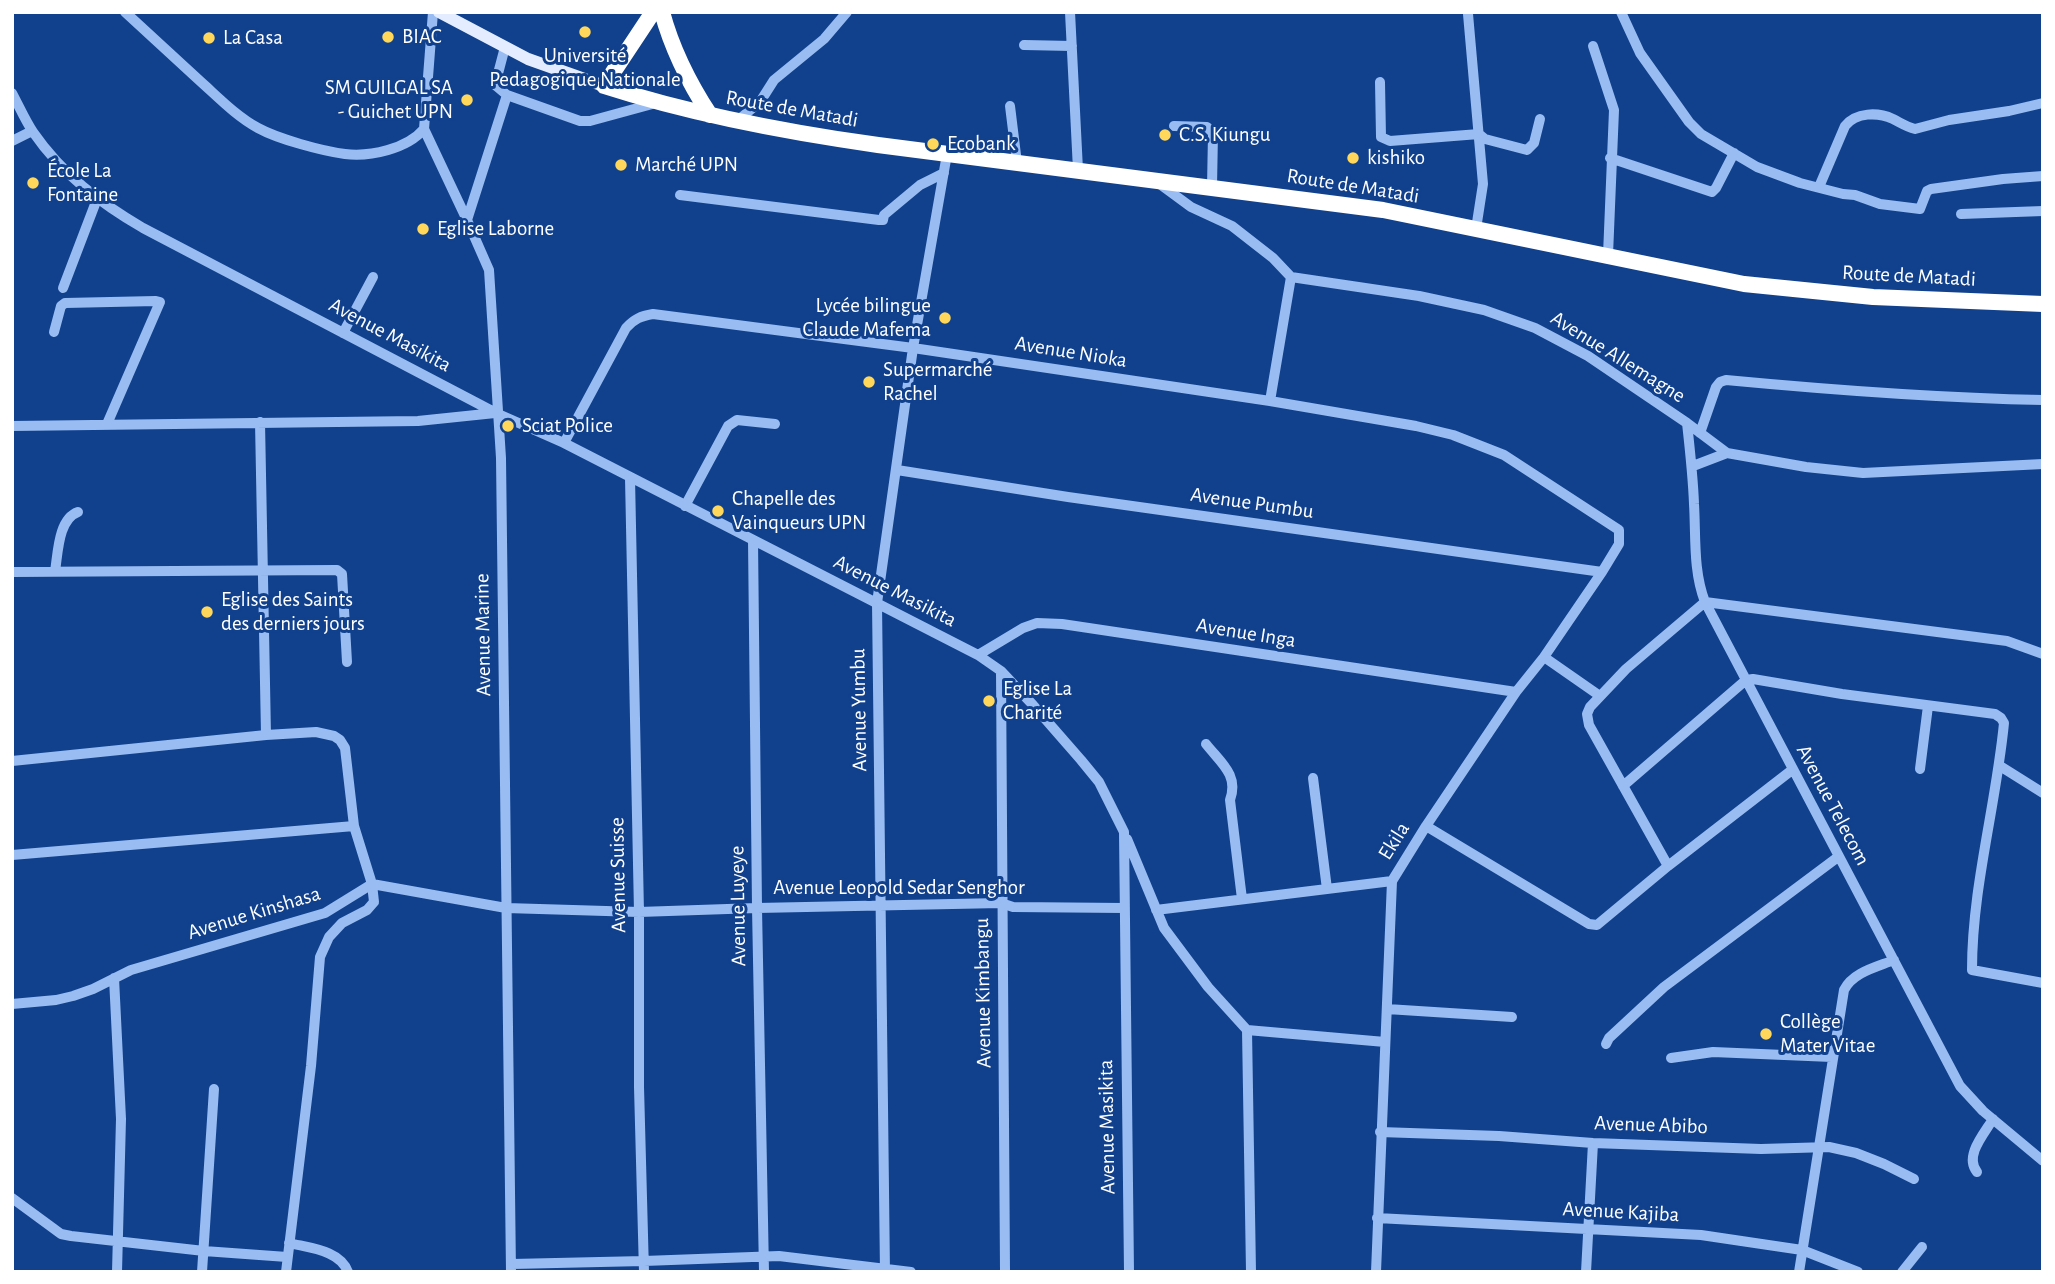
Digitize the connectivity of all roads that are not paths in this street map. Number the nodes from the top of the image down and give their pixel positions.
1 (125, 12) edge
2 (433, 12) edge
3 (439, 12) edge
4 (653, 12) edge
5 (662, 12) edge
6 (848, 12) edge
7 (1070, 12) edge
8 (1621, 12) edge
9 (1468, 14) dead end
10 (1024, 45) dead end
11 (1072, 46) junction
12 (1593, 46) dead end
13 (505, 47) junction
14 (1380, 82) dead end
15 (604, 86) junction
16 (12, 93) edge
17 (507, 95) junction
18 (656, 103) junction
19 (2043, 103) edge
20 (1010, 106) dead end
21 (710, 115) junction
22 (1540, 119) dead end
23 (737, 121) junction
24 (1174, 126) dead end
25 (424, 129) junction
26 (32, 131) junction
27 (1479, 134) junction
28 (12, 141) edge
29 (1734, 153) junction
30 (947, 154) junction
31 (1610, 158) junction
32 (1017, 163) junction
33 (1078, 170) junction
34 (944, 173) junction
35 (2043, 176) edge
36 (1155, 180) junction
37 (1212, 187) junction
38 (1819, 187) junction
39 (680, 195) dead end
40 (97, 199) junction
41 (2043, 212) edge
42 (1961, 214) dead end
43 (467, 220) junction
44 (1476, 229) junction
45 (1608, 255) junction
46 (373, 277) dead end
47 (1291, 277) junction
48 (63, 288) dead end
49 (2043, 304) edge
50 (54, 332) dead end
51 (343, 333) junction
52 (913, 348) junction
53 (2043, 400) edge
54 (1270, 401) junction
55 (497, 413) junction
56 (260, 422) junction
57 (1687, 423) junction
58 (107, 424) junction
59 (775, 424) dead end
60 (12, 426) edge
61 (1700, 433) junction
62 (564, 443) junction
63 (1727, 453) junction
64 (2043, 464) edge
65 (1693, 466) junction
66 (897, 470) junction
67 (630, 478) junction
68 (685, 506) junction
69 (78, 512) dead end
70 (1619, 530) joint
71 (753, 540) junction
72 (55, 571) junction
73 (12, 572) edge
74 (262, 572) junction
75 (1602, 572) junction
76 (1705, 602) junction
77 (877, 603) junction
78 (2043, 654) edge
79 (978, 655) junction
80 (1544, 657) junction
81 (347, 662) dead end
82 (1001, 671) junction
83 (1746, 680) junction
84 (1516, 692) junction
85 (1600, 696) junction
86 (1928, 706) junction
87 (267, 735) junction
88 (1206, 744) dead end
89 (12, 761) edge
90 (2000, 766) junction
91 (1792, 769) junction
92 (1920, 769) dead end
93 (1313, 778) dead end
94 (1623, 786) junction
95 (2043, 793) edge
96 (354, 826) junction
97 (1426, 826) junction
98 (1124, 832) junction
99 (12, 855) edge
100 (1838, 857) junction
101 (1668, 866) junction
102 (1392, 881) junction
103 (372, 884) junction
104 (1327, 889) junction
105 (1242, 899) junction
106 (1001, 904) junction
107 (882, 906) junction
108 (506, 908) junction
109 (757, 908) junction
110 (1124, 908) junction
111 (1156, 909) junction
112 (639, 912) junction
113 (1894, 960) junction
114 (114, 978) junction
115 (2043, 983) edge
116 (12, 1004) edge
117 (1387, 1009) junction
118 (1512, 1017) dead end
119 (1247, 1030) junction
120 (1385, 1042) junction
121 (1606, 1044) dead end
122 (1832, 1057) junction
123 (1671, 1058) dead end
124 (214, 1090) dead end
125 (1993, 1119) junction
126 (1380, 1132) junction
127 (1593, 1143) junction
128 (1818, 1148) junction
129 (2043, 1161) edge
130 (1977, 1172) dead end
131 (1914, 1179) dead end
132 (12, 1198) edge
133 (1377, 1219) junction
134 (1589, 1230) junction
135 (118, 1242) junction
136 (289, 1243) junction
137 (1922, 1247) dead end
138 (1802, 1250) junction
139 (204, 1251) junction
140 (287, 1256) junction
141 (764, 1258) junction
142 (644, 1267) edge
143 (511, 1268) edge
144 (885, 1270) edge
145 (117, 1272) edge
146 (202, 1272) edge
147 (286, 1272) edge
148 (348, 1272) edge
149 (764, 1272) edge
150 (911, 1272) edge
151 (1005, 1272) edge
152 (1129, 1272) edge
153 (1251, 1272) edge
154 (1376, 1272) edge
155 (1586, 1272) edge
156 (1799, 1272) edge
157 (1858, 1272) edge
158 (1902, 1272) edge

1 - 25 street
2 - 25 street, Avenue Marine
3 - 13 main road
4 - 15 highway
5 - 21 highway
6 - 23 street
7 - 11 street
8 - 29 street
9 - 27 street
10 - 11 street
11 - 33 street
12 - 31 street
13 - 15 main road
13 - 17 street
14 - 27 street
15 - 18 highway, Route de Matadi
16 - 26 street, Avenue Masikita
17 - 18 street
17 - 43 street
18 - 21 highway, Route de Matadi
19 - 38 street
20 - 32 street
21 - 23 highway, Route de Matadi
22 - 27 street
23 - 30 highway, Route de Matadi
24 - 37 street
25 - 43 street, Avenue Marine
26 - 28 street
26 - 40 street, Avenue Masikita
27 - 44 street
29 - 31 street
29 - 38 street
30 - 32 highway, Route de Matadi
30 - 34 street, Avenue Yumbu
31 - 45 street
32 - 33 highway, Route de Matadi
33 - 36 highway, Route de Matadi
34 - 39 street
34 - 52 street, Avenue Yumbu
35 - 38 street
36 - 37 highway, Route de Matadi
36 - 47 street
37 - 44 highway, Route de Matadi
40 - 48 street
40 - 51 street, Avenue Masikita
41 - 42 street
43 - 55 street, Avenue Marine
44 - 45 highway, Route de Matadi
45 - 49 highway, Route de Matadi
46 - 51 street
47 - 54 street
47 - 57 street, Avenue Allemagne
50 - 58 street
51 - 55 street, Avenue Masikita
52 - 54 street, Avenue Nioka
52 - 62 street, Avenue Nioka
52 - 66 street, Avenue Yumbu
53 - 61 street
54 - 70 street, Avenue Nioka
55 - 56 street
55 - 62 street, Avenue Masikita
55 - 108 street, Avenue Marine
56 - 58 street
56 - 74 street
57 - 61 street, Avenue Allemagne
57 - 65 street, Avenue Telecom
58 - 60 street
59 - 68 street
61 - 63 street, Avenue Allemagne
62 - 67 street, Avenue Masikita
63 - 64 street, Avenue Allemagne
63 - 65 street
65 - 76 street, Avenue Telecom
66 - 75 street, Avenue Pumbu
66 - 77 street, Avenue Yumbu
67 - 68 street, Avenue Masikita
67 - 112 street, Avenue Suisse
68 - 71 street, Avenue Masikita
69 - 72 street
70 - 75 street, Ekila
71 - 77 street, Avenue Masikita
71 - 109 street, Avenue Luyeye
72 - 73 street
72 - 74 street
74 - 81 street
74 - 87 street
75 - 80 street, Ekila
76 - 78 street
76 - 83 street, Avenue Telecom
76 - 85 street
77 - 79 street, Avenue Masikita
77 - 107 street, Avenue Yumbu
79 - 82 street, Avenue Masikita
79 - 84 street, Avenue Inga
80 - 84 street, Ekila
80 - 85 street
82 - 98 street, Avenue Masikita
82 - 106 street, Avenue Kimbangu
83 - 86 street
83 - 91 street, Avenue Telecom
83 - 94 street
84 - 97 street, Ekila
85 - 94 street
86 - 90 street
86 - 92 street
87 - 89 street
87 - 96 street
88 - 105 street
90 - 95 street
90 - 115 street
91 - 100 street, Avenue Telecom
91 - 101 street
93 - 104 street
94 - 101 street
96 - 99 street
96 - 103 street
97 - 101 street
97 - 102 street, Ekila
98 - 110 street, Avenue Masikita
98 - 111 street
100 - 113 street, Avenue Telecom
100 - 121 street
102 - 104 street
102 - 117 street, Ekila
103 - 108 street
103 - 114 street, Avenue Kinshasa
103 - 136 street
104 - 105 street
105 - 111 street
106 - 107 street, Avenue Leopold Sedar Senghor
106 - 110 street, Avenue Leopold Sedar Senghor
106 - 151 street, Avenue Kimbangu
107 - 109 street, Avenue Leopold Sedar Senghor
107 - 144 street, Avenue Yumbu
108 - 112 street, Avenue Leopold Sedar Senghor
108 - 143 street, Avenue Marine
109 - 112 street, Avenue Leopold Sedar Senghor
109 - 141 street, Avenue Luyeye
110 - 152 street, Avenue Masikita
111 - 119 street
112 - 142 street, Avenue Suisse
113 - 122 street
113 - 125 street, Avenue Telecom
114 - 116 street, Avenue Kinshasa
114 - 135 street
117 - 118 street
117 - 120 street, Ekila
119 - 120 street
119 - 153 street
120 - 126 street, Ekila
122 - 123 street
122 - 128 street
124 - 139 street
125 - 129 street, Avenue Telecom
125 - 130 street
126 - 127 street, Avenue Abibo
126 - 133 street, Ekila
127 - 128 street, Avenue Abibo
127 - 134 street
128 - 131 street, Avenue Abibo
128 - 138 street
132 - 135 street
133 - 134 street, Avenue Kajiba
133 - 154 street, Ekila
134 - 138 street, Avenue Kajiba
134 - 155 street
135 - 139 street
135 - 145 street
136 - 140 street
136 - 148 street
137 - 158 street
138 - 156 street
138 - 157 street, Avenue Kajiba
139 - 140 street
139 - 146 street
140 - 147 street
141 - 142 street
141 - 144 street
141 - 149 street, Avenue Luyeye
142 - 143 street
144 - 150 street

